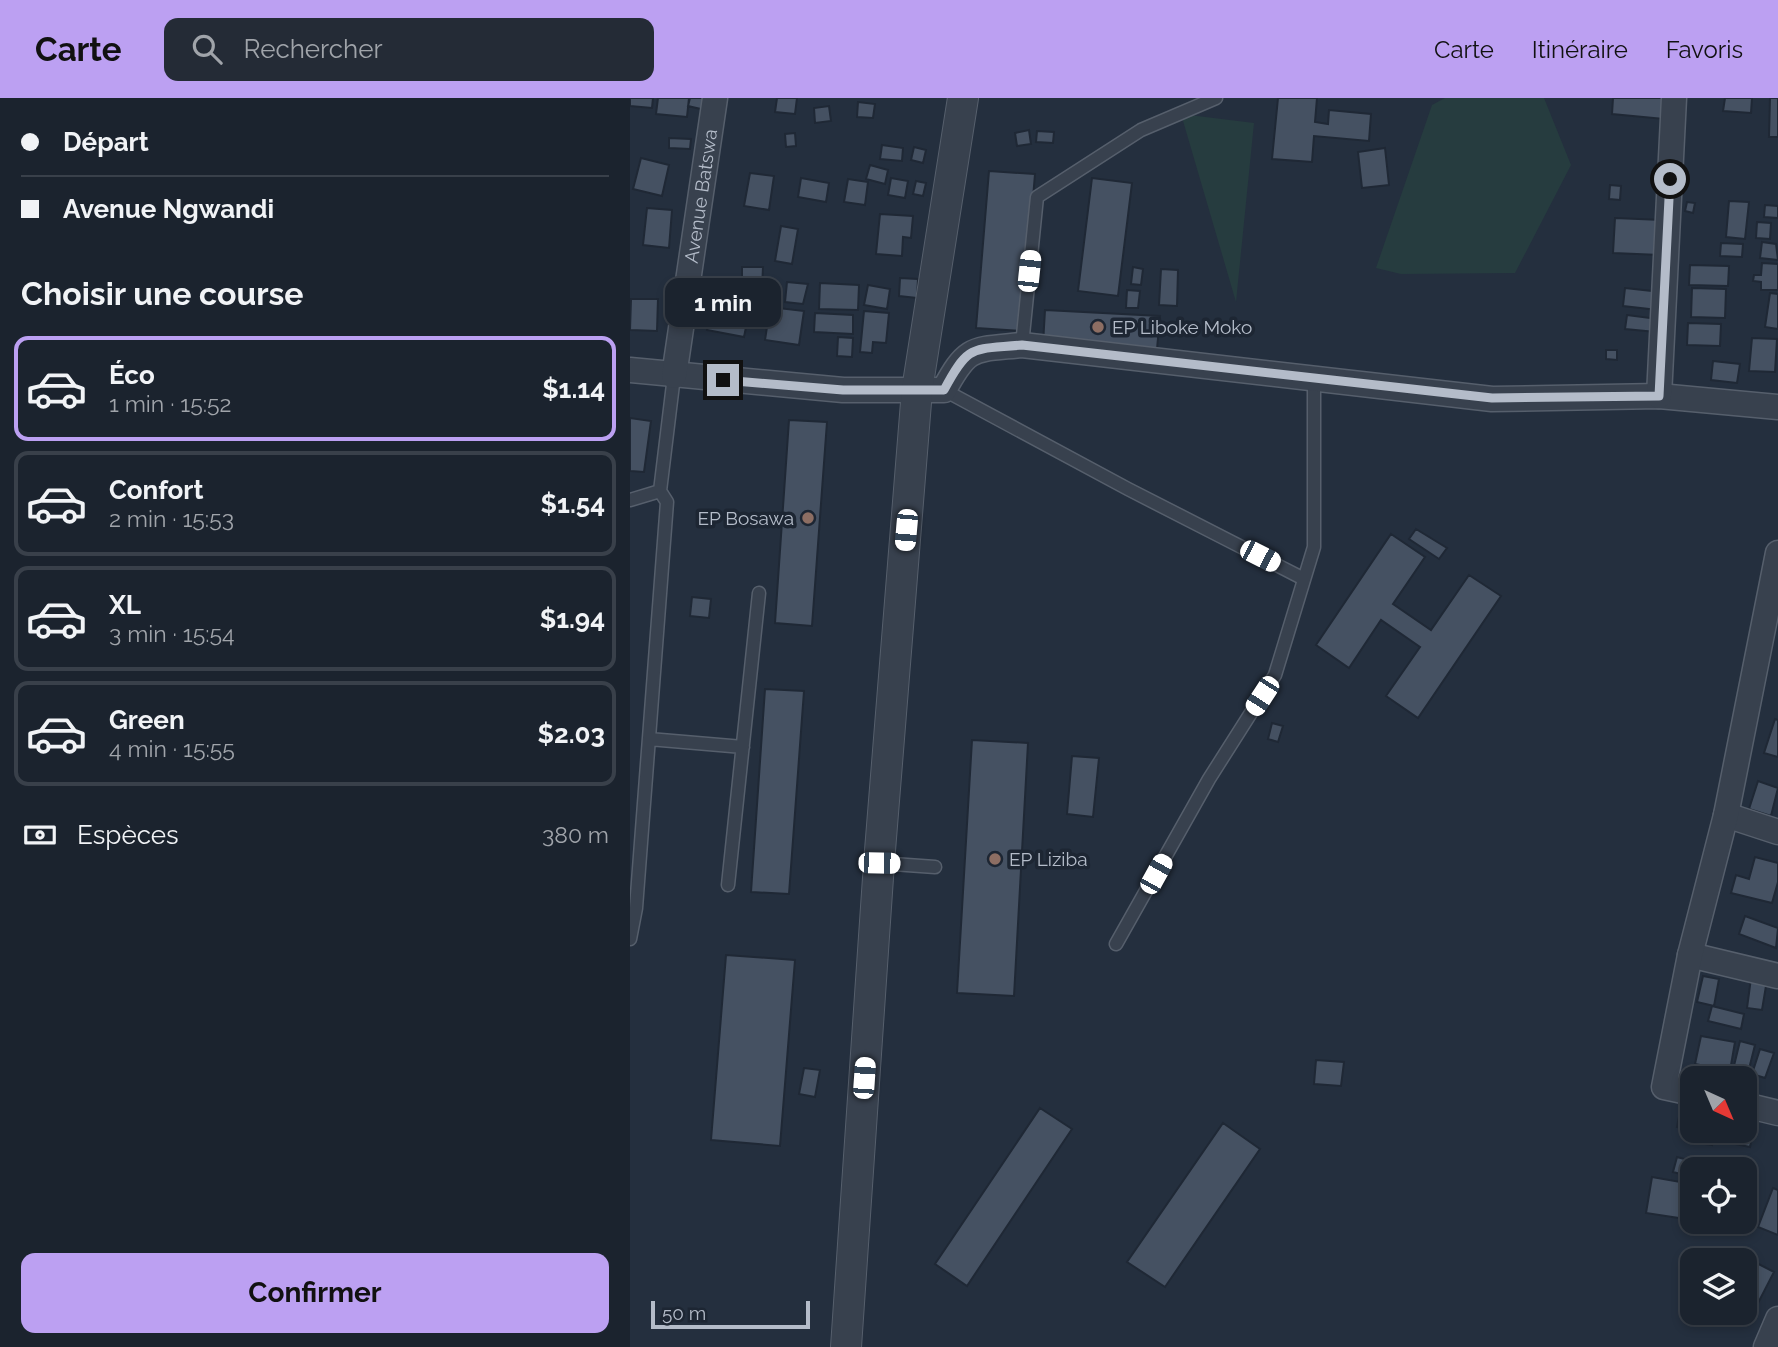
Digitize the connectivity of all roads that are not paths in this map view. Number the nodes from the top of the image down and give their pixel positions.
1 (715, 98) edge
2 (963, 98) edge
3 (1216, 98) edge
4 (1674, 98) edge
5 (1022, 345) junction
6 (630, 370) edge
7 (674, 376) junction
8 (1314, 378) junction
9 (931, 390) junction
10 (1659, 396) junction
11 (1778, 407) edge
12 (660, 491) junction
13 (630, 500) edge
14 (1778, 554) edge
15 (1304, 579) junction
16 (759, 593) dead end
17 (649, 739) junction
18 (743, 747) junction
19 (1726, 815) junction
20 (1778, 832) edge
21 (879, 863) junction
22 (935, 867) dead end
23 (728, 885) dead end
24 (630, 939) edge
25 (1116, 944) dead end
26 (1690, 955) junction
27 (1778, 976) edge
28 (1680, 1090) edge
29 (1757, 1108) edge
30 (1778, 1112) edge
31 (1778, 1319) edge
32 (846, 1347) edge
33 (1766, 1347) edge

1 - 7 street, Avenue Batswa
2 - 9 street
3 - 5 lane
4 - 10 street
5 - 8 street
5 - 9 street
6 - 7 street
7 - 9 street
7 - 12 lane
8 - 10 street
8 - 15 lane
9 - 15 lane
9 - 21 street
10 - 11 street
12 - 13 lane
12 - 17 lane
14 - 19 street
15 - 25 lane
16 - 18 lane
17 - 18 lane
17 - 24 lane
18 - 23 lane
19 - 20 street
19 - 26 street
21 - 22 lane
21 - 32 street
26 - 27 street
26 - 28 street
29 - 30 street
31 - 33 street

